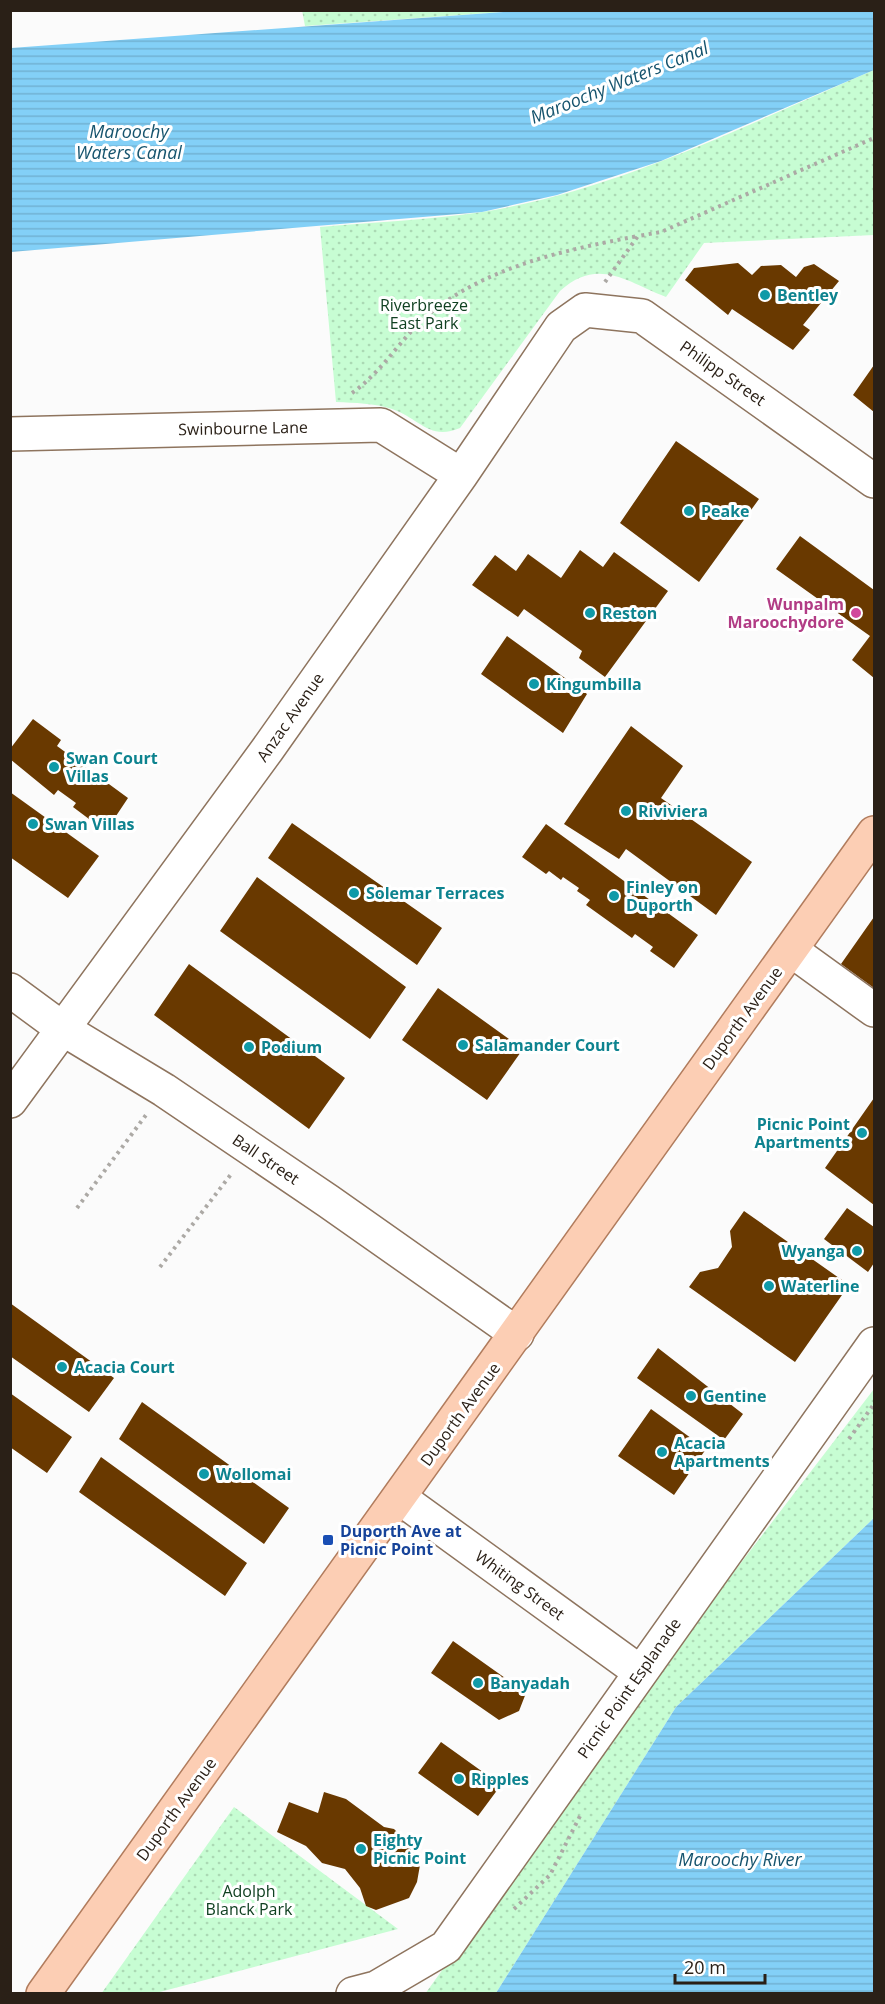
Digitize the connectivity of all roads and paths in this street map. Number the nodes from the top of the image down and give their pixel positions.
1 (874, 138) edge
2 (638, 236) junction
3 (573, 318) junction
4 (346, 397) dead end
5 (10, 434) edge
6 (461, 475) junction
7 (874, 481) edge
8 (874, 833) edge
9 (791, 950) junction
10 (10, 990) edge
11 (874, 1010) edge
12 (63, 1029) junction
13 (164, 1090) junction
14 (10, 1101) edge
15 (248, 1148) junction
16 (77, 1208) dead end
17 (160, 1267) dead end
18 (517, 1334) junction
19 (874, 1344) edge
20 (400, 1498) junction
21 (640, 1672) junction
22 (44, 1994) edge
23 (352, 1994) edge

1 - 2 path
2 - 3 path
2 - 4 path
3 - 6 street, Anzac Avenue
3 - 7 street, Philipp Street
5 - 6 street, Swinbourne Lane
6 - 12 street, Anzac Avenue
8 - 9 main road, Duporth Avenue
9 - 11 street
9 - 18 main road, Duporth Avenue
10 - 12 street, Ball Street
12 - 13 street, Ball Street
12 - 14 street, Anzac Avenue
13 - 15 street, Ball Street
13 - 16 path
15 - 17 path
15 - 18 street, Ball Street
18 - 20 main road, Duporth Avenue
19 - 21 street, Picnic Point Esplanade
20 - 21 street, Whiting Street
20 - 22 main road, Duporth Avenue
21 - 23 street, Picnic Point Esplanade

